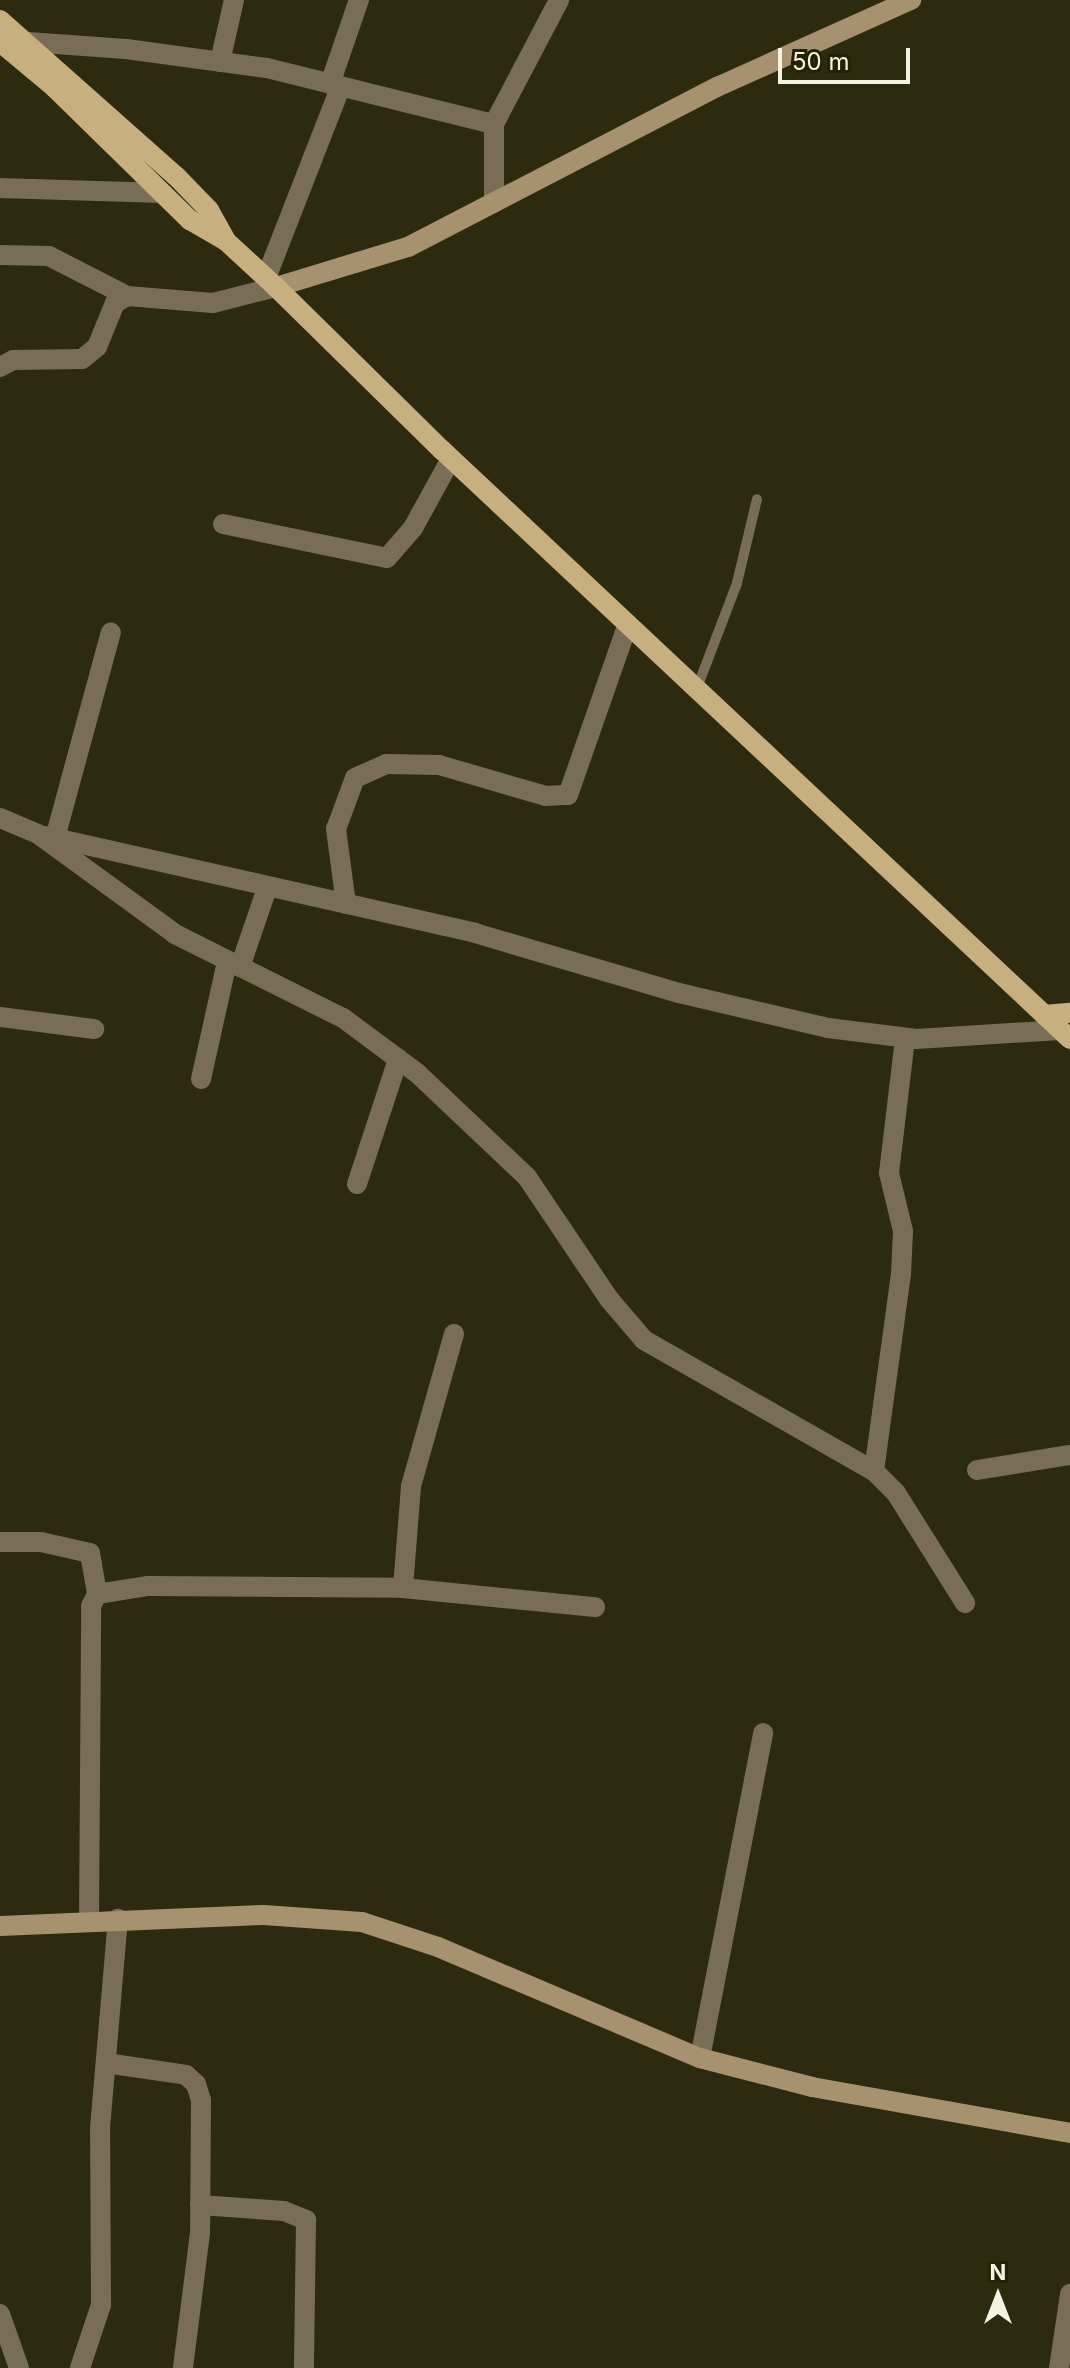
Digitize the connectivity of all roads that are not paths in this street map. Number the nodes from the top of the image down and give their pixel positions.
1 (234, 0) edge
2 (359, 0) edge
3 (559, 0) edge
4 (911, 0) edge
5 (0, 20) edge
6 (0, 42) edge
7 (28, 42) junction
8 (220, 62) junction
9 (336, 85) junction
10 (494, 124) junction
11 (0, 188) edge
12 (162, 193) junction
13 (494, 203) junction
14 (226, 241) junction
15 (0, 255) edge
16 (271, 282) junction
17 (127, 296) junction
18 (0, 367) edge
19 (451, 459) junction
20 (757, 499) dead end
21 (223, 524) dead end
22 (628, 624) junction
23 (111, 632) dead end
24 (697, 688) junction
25 (0, 818) edge
26 (47, 836) junction
27 (267, 888) junction
28 (346, 904) junction
29 (234, 964) junction
30 (0, 1017) edge
31 (1067, 1028) edge
32 (94, 1029) dead end
33 (905, 1038) junction
34 (398, 1059) junction
35 (201, 1079) dead end
36 (357, 1184) dead end
37 (454, 1334) dead end
38 (1070, 1455) edge
39 (977, 1470) dead end
40 (874, 1471) junction
41 (0, 1542) edge
42 (403, 1588) junction
43 (97, 1594) junction
44 (965, 1603) dead end
45 (595, 1607) dead end
46 (763, 1733) dead end
47 (118, 1919) junction
48 (89, 1920) junction
49 (0, 1926) edge
50 (700, 2058) junction
51 (106, 2063) junction
52 (1070, 2133) edge
53 (200, 2205) junction
54 (1070, 2294) edge
55 (0, 2314) edge
56 (19, 2368) edge
57 (80, 2368) edge
58 (183, 2368) edge
59 (304, 2368) edge
60 (1059, 2368) edge

1 - 8 street
2 - 9 street
3 - 10 street
4 - 13 street
5 - 7 main road
6 - 12 main road
7 - 8 street
7 - 14 main road
8 - 9 street
9 - 10 street
9 - 16 street
10 - 13 street
11 - 12 street
12 - 14 main road
13 - 16 street
14 - 16 main road
15 - 17 street
16 - 17 street
16 - 19 main road
17 - 18 street
19 - 21 street
19 - 22 main road
20 - 24 lane
22 - 24 main road
22 - 28 street
23 - 26 street
24 - 31 main road
25 - 26 street
26 - 27 street
26 - 29 street
27 - 28 street
27 - 29 street
28 - 33 street
29 - 34 street
29 - 35 street
30 - 32 street
31 - 33 street
33 - 40 street
34 - 36 street
34 - 40 street
37 - 42 street
38 - 39 street
40 - 44 street
41 - 43 street
42 - 43 street
42 - 45 street
43 - 48 street
46 - 50 street
47 - 48 street
47 - 50 street
47 - 51 street
48 - 49 street
50 - 52 street
51 - 53 street
51 - 57 street
53 - 58 street
53 - 59 street
54 - 60 street
55 - 56 street

